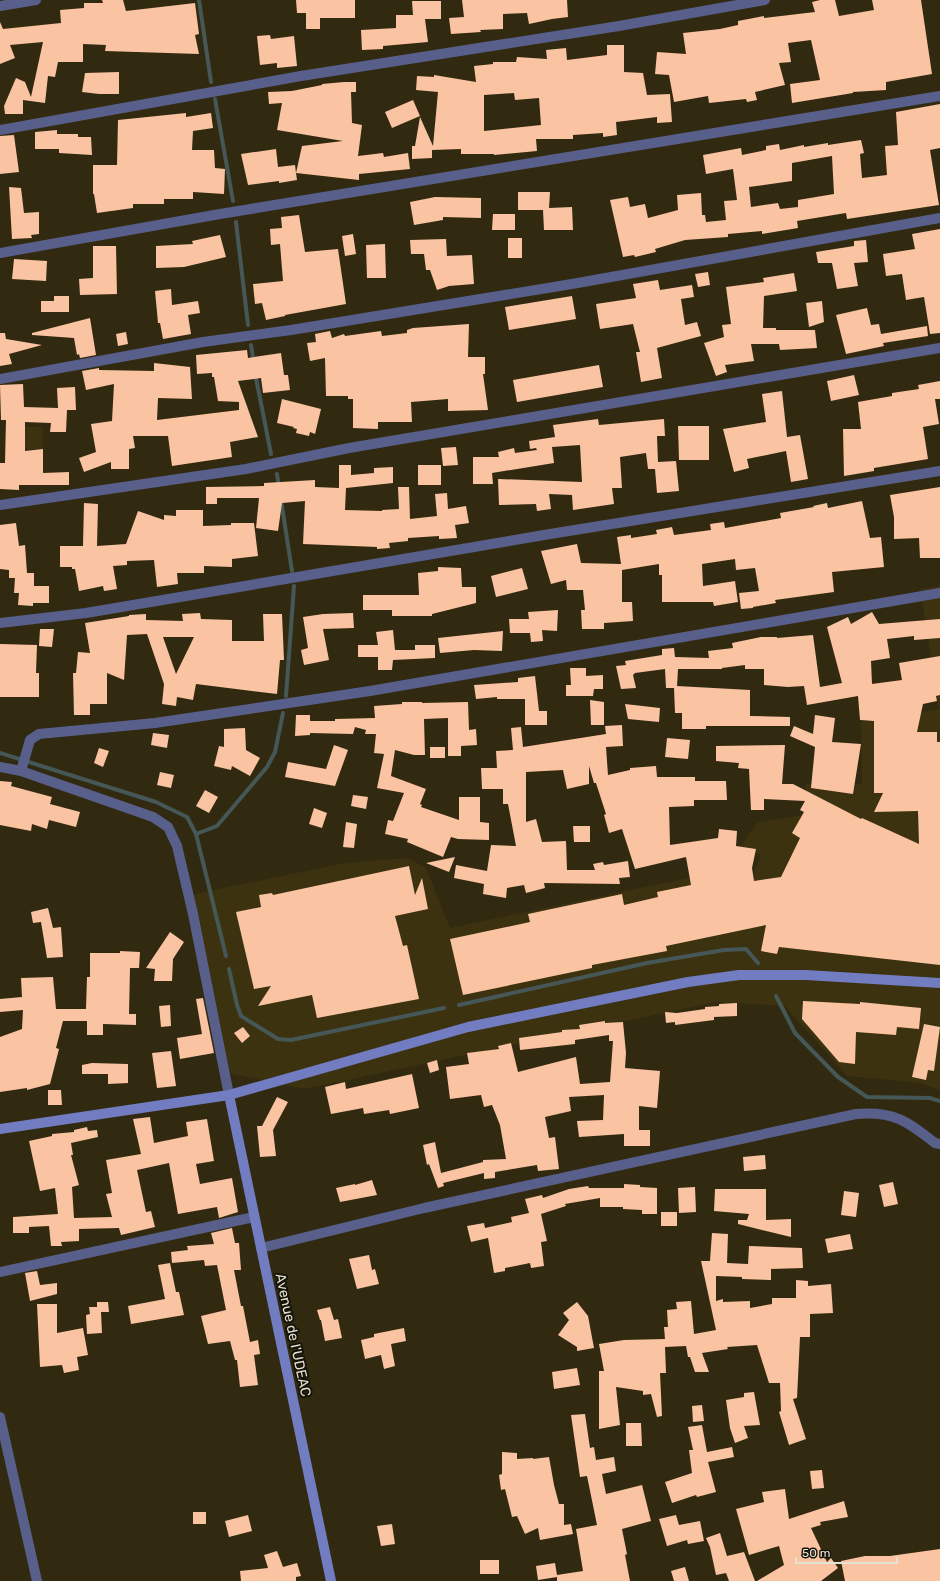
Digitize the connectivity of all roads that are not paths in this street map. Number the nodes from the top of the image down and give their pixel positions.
1 (36, 0) edge
2 (765, 0) edge
3 (0, 6) edge
4 (940, 96) edge
5 (0, 130) edge
6 (940, 218) edge
7 (0, 253) edge
8 (940, 348) edge
9 (0, 379) edge
10 (940, 471) edge
11 (0, 505) edge
12 (940, 593) edge
13 (0, 624) edge
14 (0, 767) edge
15 (22, 768) junction
16 (940, 983) edge
17 (229, 1095) junction
18 (0, 1129) edge
19 (940, 1144) edge
20 (254, 1217) junction
21 (261, 1248) junction
22 (0, 1272) edge
23 (0, 1417) edge
24 (37, 1581) edge
25 (330, 1581) edge

1 - 3 street
2 - 5 street
4 - 7 street
6 - 9 street
8 - 11 street
10 - 13 street
12 - 15 street
14 - 15 street
15 - 17 street
16 - 17 main road
17 - 18 main road
17 - 20 main road, Avenue de I'UDEAC
19 - 21 street
20 - 21 main road, Avenue de I'UDEAC
20 - 22 street
21 - 25 main road, Avenue de I'UDEAC
23 - 24 street

